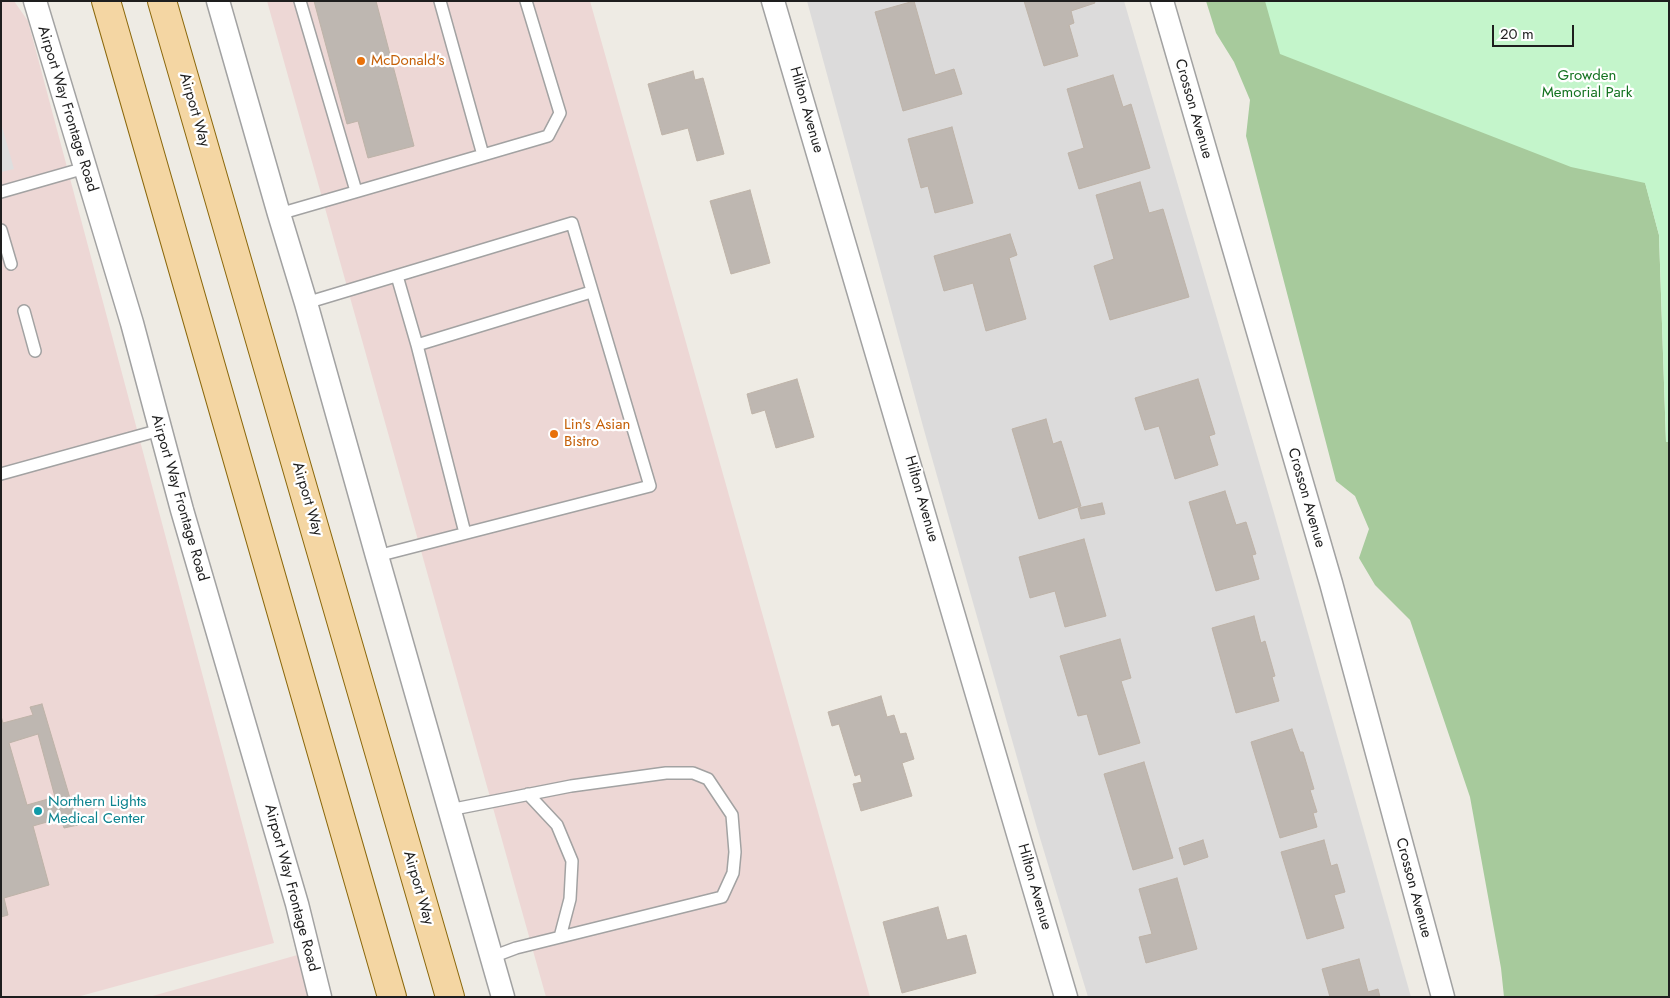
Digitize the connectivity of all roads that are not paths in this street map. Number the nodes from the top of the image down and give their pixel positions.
1 (34, 1) edge
2 (106, 1) edge
3 (162, 1) edge
4 (218, 1) edge
5 (300, 1) edge
6 (440, 1) edge
7 (526, 1) edge
8 (774, 1) edge
9 (1162, 1) edge
10 (483, 155) junction
11 (85, 168) junction
12 (356, 191) junction
13 (1, 192) edge
14 (278, 214) junction
15 (1, 230) edge
16 (11, 264) dead end
17 (397, 276) junction
18 (591, 292) junction
19 (306, 304) junction
20 (24, 310) dead end
21 (417, 345) junction
22 (36, 351) dead end
23 (160, 430) junction
24 (1, 474) edge
25 (465, 533) junction
26 (377, 556) junction
27 (528, 794) junction
28 (449, 810) junction
29 (560, 937) junction
30 (492, 956) junction
31 (320, 997) edge
32 (392, 997) edge
33 (450, 997) edge
34 (503, 997) edge
35 (1066, 997) edge
36 (1443, 997) edge

1 - 11 street, Airport Way Frontage Road
2 - 32 main road
3 - 33 main road, Airport Way
4 - 14 street
5 - 12 lane
6 - 10 lane
7 - 10 lane
8 - 35 street, Hilton Avenue
9 - 36 street, Crosson Avenue
10 - 12 lane
11 - 13 lane
11 - 23 street, Airport Way Frontage Road
12 - 14 lane
14 - 19 street
15 - 16 lane
17 - 18 lane
17 - 19 lane
17 - 21 lane
18 - 21 lane
18 - 25 lane
19 - 26 street
20 - 22 lane
21 - 25 lane
23 - 24 lane
23 - 31 street, Airport Way Frontage Road
25 - 26 lane
26 - 28 street
27 - 28 lane
27 - 29 lane
27 - 29 lane
28 - 30 street
29 - 30 lane
30 - 34 street

